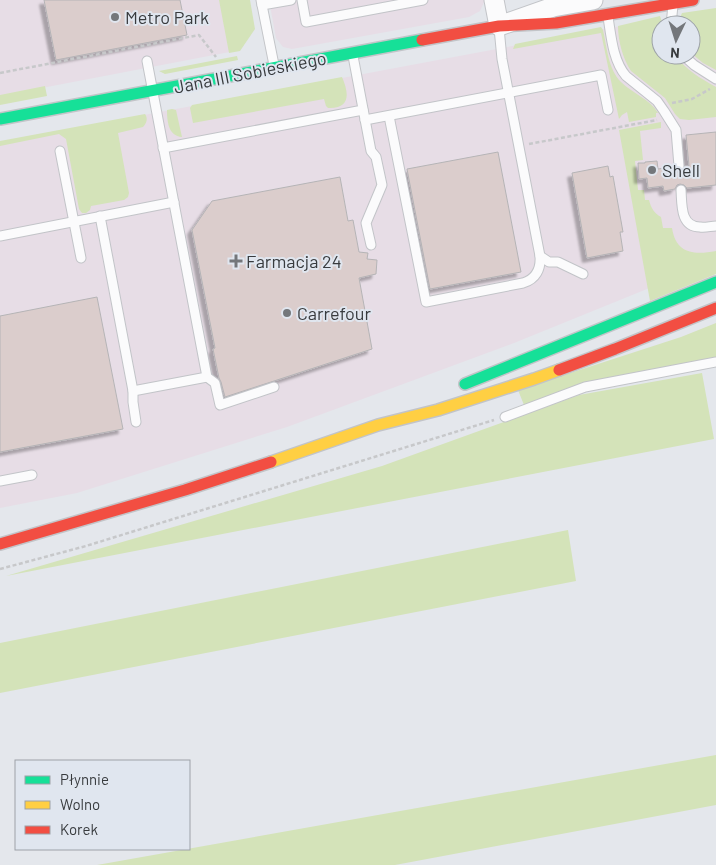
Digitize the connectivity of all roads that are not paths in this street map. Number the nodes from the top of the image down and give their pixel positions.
1 (291, 0) edge
2 (302, 0) edge
3 (423, 0) edge
4 (494, 0) edge
5 (593, 0) edge
6 (693, 0) edge
7 (262, 2) edge
8 (626, 2) dead end
9 (673, 3) junction
10 (608, 14) junction
11 (672, 15) edge
12 (499, 26) junction
13 (353, 53) junction
14 (147, 61) dead end
15 (694, 65) edge
16 (275, 68) junction
17 (716, 79) edge
18 (152, 91) junction
19 (509, 93) junction
20 (364, 110) junction
21 (608, 110) dead end
22 (389, 116) junction
23 (0, 119) edge
24 (365, 120) junction
25 (163, 148) junction
26 (60, 151) dead end
27 (679, 166) dead end
28 (681, 190) dead end
29 (174, 202) junction
30 (100, 216) junction
31 (74, 221) junction
32 (716, 226) edge
33 (0, 236) edge
34 (371, 245) dead end
35 (540, 256) junction
36 (81, 258) dead end
37 (583, 274) dead end
38 (716, 282) edge
39 (716, 308) edge
40 (716, 362) edge
41 (207, 377) junction
42 (274, 387) dead end
43 (133, 390) junction
44 (451, 390) dead end
45 (417, 404) dead end
46 (505, 417) road end
47 (136, 422) dead end
48 (378, 425) junction
49 (32, 475) dead end
50 (0, 481) edge
51 (0, 544) edge

1 - 7 lane
2 - 3 lane
4 - 12 street
5 - 12 street, Jana III Sobieskiego
6 - 9 main road, Jana III Sobieskiego
7 - 16 lane
8 - 10 lane
9 - 10 main road, Jana III Sobieskiego
9 - 11 lane
10 - 12 main road, Jana III Sobieskiego
10 - 27 lane
12 - 13 main road, Jana III Sobieskiego
12 - 19 lane
13 - 16 main road, Jana III Sobieskiego
13 - 20 lane
14 - 18 lane
15 - 17 lane
16 - 18 main road, Jana III Sobieskiego
18 - 23 main road, Jana III Sobieskiego
18 - 25 lane
19 - 21 lane
19 - 22 lane
19 - 35 lane
20 - 24 lane
20 - 25 lane
22 - 24 lane
22 - 35 lane
24 - 34 lane
25 - 29 lane
26 - 31 lane
28 - 32 lane
29 - 30 lane
29 - 41 lane
30 - 31 lane
30 - 43 lane
31 - 33 lane
31 - 36 lane
35 - 37 lane
38 - 44 main road
39 - 48 main road
40 - 46 lane
41 - 42 lane
41 - 43 lane
43 - 47 lane
45 - 48 main road
48 - 51 main road
49 - 50 lane

